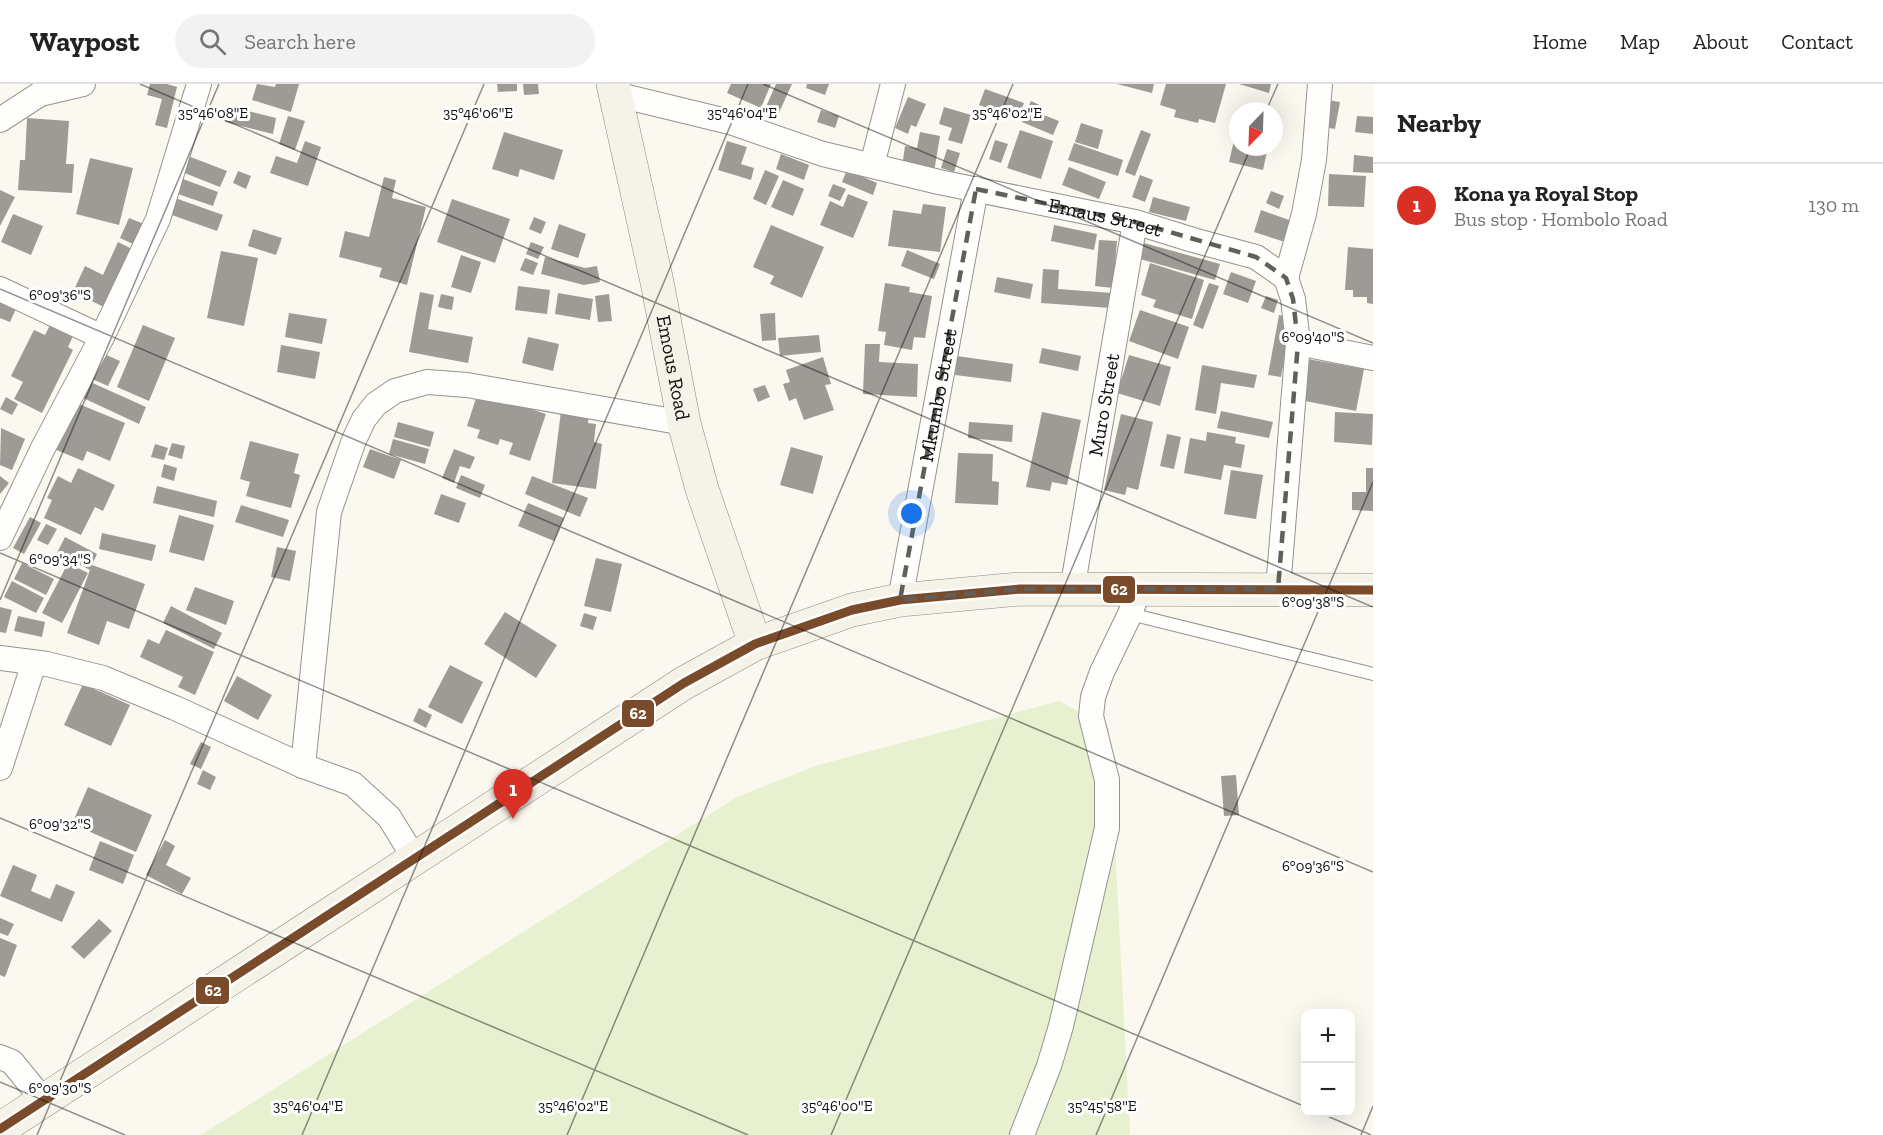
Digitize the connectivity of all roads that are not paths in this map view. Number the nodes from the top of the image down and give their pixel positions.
1 (83, 84) edge
2 (199, 84) edge
3 (893, 84) edge
4 (1320, 84) edge
5 (614, 89) edge
6 (651, 93) edge
7 (0, 120) edge
8 (872, 165) junction
9 (976, 189) junction
10 (1135, 222) junction
11 (1286, 278) junction
12 (0, 289) edge
13 (102, 337) junction
14 (1298, 343) junction
15 (1373, 358) edge
16 (684, 423) junction
17 (0, 538) edge
18 (1278, 589) junction
19 (1072, 590) junction
20 (1373, 590) edge
21 (900, 600) junction
22 (1135, 602) junction
23 (755, 644) junction
24 (0, 658) edge
25 (34, 663) junction
26 (1373, 674) edge
27 (303, 766) junction
28 (0, 768) edge
29 (416, 859) junction
30 (0, 1056) edge
31 (43, 1100) junction
32 (0, 1128) edge
33 (1022, 1135) edge

1 - 7 street
2 - 13 street
3 - 8 street
4 - 11 street
5 - 6 street, Emaus Street
5 - 16 street, Emous Road
6 - 8 street, Emaus Street
8 - 9 street, Emaus Street
9 - 10 street, Emaus Street
9 - 21 street, Mkumbo Street
10 - 11 street, Emaus Street
10 - 19 street, Muro Street
11 - 14 street
12 - 13 street
13 - 17 street
14 - 15 street
14 - 18 street
16 - 23 street, Emous Road
16 - 27 street
18 - 20 street
18 - 22 street
19 - 21 street
19 - 22 street
21 - 23 street
22 - 26 lane
22 - 33 street
23 - 29 street
24 - 25 street
25 - 27 street
25 - 28 street
27 - 29 street
29 - 31 street
30 - 31 street
31 - 32 street

